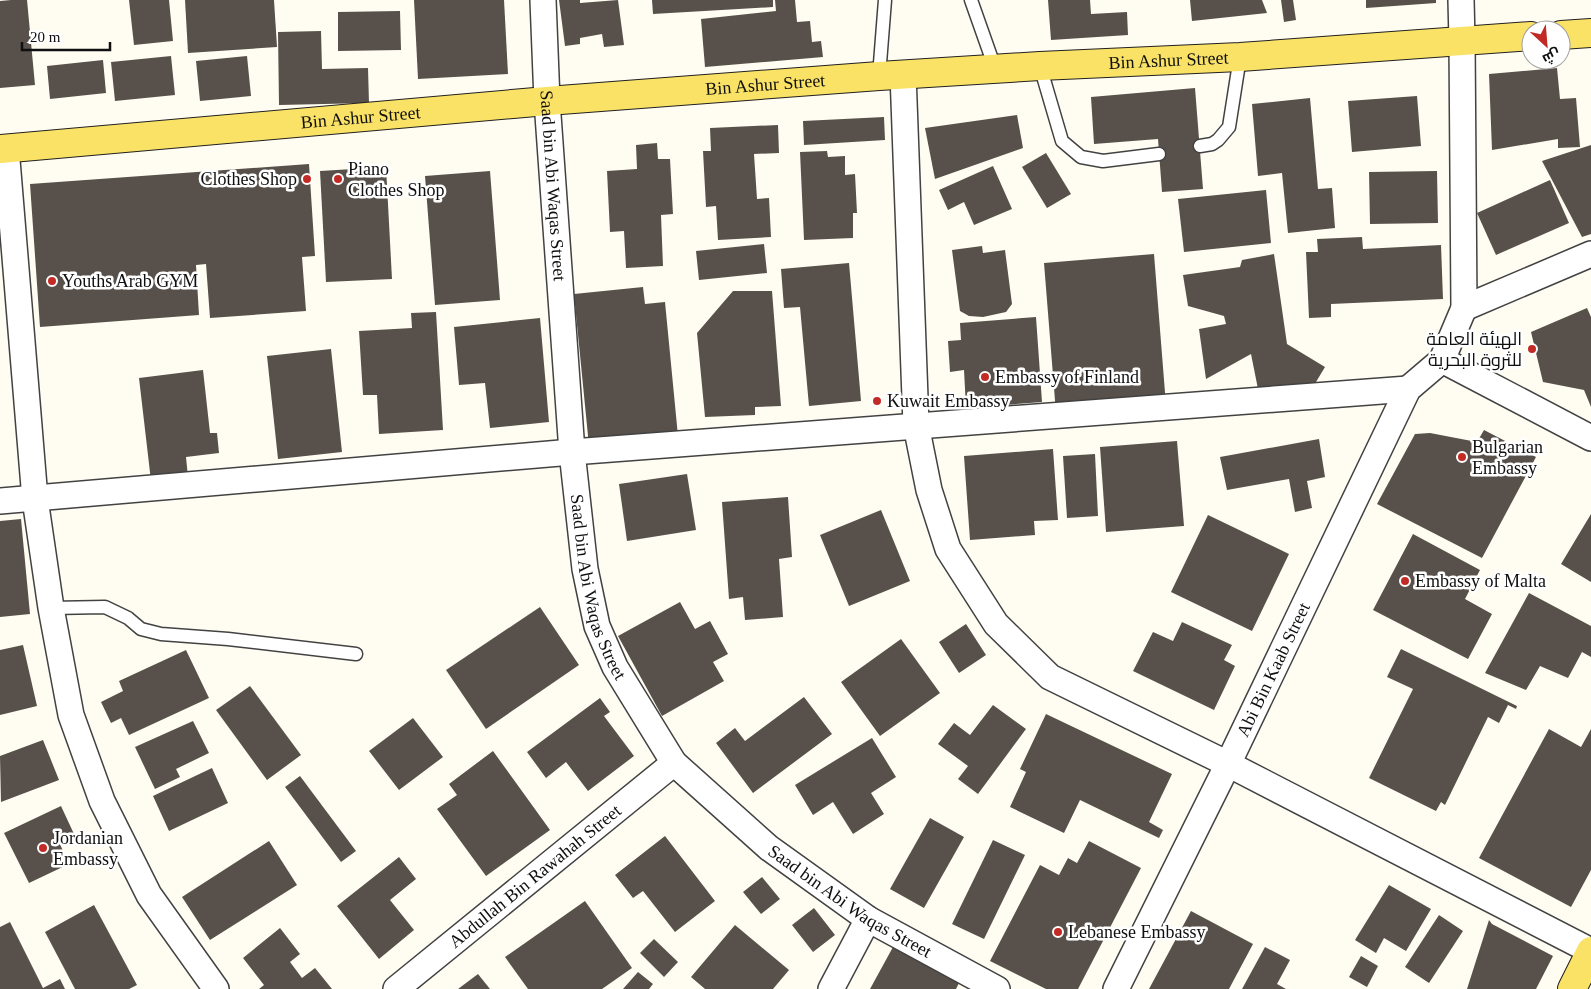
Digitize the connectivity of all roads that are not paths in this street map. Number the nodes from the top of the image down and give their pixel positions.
1 (543, 0) edge
2 (885, 0) edge
3 (971, 0) edge
4 (1460, 0) edge
5 (1591, 33) edge
6 (1571, 34) edge
7 (1521, 37) edge
8 (1462, 40) junction
9 (1240, 57) junction
10 (1040, 66) junction
11 (995, 68) junction
12 (891, 75) junction
13 (547, 101) junction
14 (1200, 146) dead end
15 (3, 149) edge
16 (1159, 154) dead end
17 (1591, 254) edge
18 (1464, 308) junction
19 (1442, 360) junction
20 (1408, 390) junction
21 (916, 425) junction
22 (1591, 438) edge
23 (572, 452) junction
24 (36, 498) junction
25 (0, 501) edge
26 (51, 608) junction
27 (356, 654) dead end
28 (674, 764) junction
29 (1228, 764) junction
30 (868, 920) junction
31 (1591, 951) edge
32 (216, 989) edge
33 (396, 989) edge
34 (831, 989) edge
35 (997, 989) edge
36 (1116, 989) edge
37 (1572, 989) edge

1 - 13 street, Saad bin Abi Waqas Street
2 - 12 lane
3 - 11 lane
4 - 8 street
5 - 6 main road
7 - 8 main road, Bin Ashur Street
8 - 9 main road, Bin Ashur Street
8 - 18 street
9 - 10 main road, Bin Ashur Street
9 - 14 lane
10 - 11 main road, Bin Ashur Street
10 - 16 lane
11 - 12 main road, Bin Ashur Street
12 - 13 main road, Bin Ashur Street
12 - 21 street
13 - 15 main road, Bin Ashur Street
13 - 23 street, Saad bin Abi Waqas Street
15 - 24 street
17 - 18 street
18 - 19 street
19 - 20 street, Abi Bin Kaab Street
19 - 22 street
20 - 21 street
20 - 29 street, Abi Bin Kaab Street
21 - 23 street
21 - 29 street
23 - 24 street
23 - 28 street, Saad bin Abi Waqas Street
24 - 25 street
24 - 26 street
26 - 27 lane
26 - 32 street
28 - 30 street, Saad bin Abi Waqas Street
28 - 33 street, Abdullah Bin Rawahah Street
29 - 31 street
29 - 36 street, Abi Bin Kaab Street
30 - 34 street
30 - 35 street, Saad bin Abi Waqas Street
31 - 37 main road

